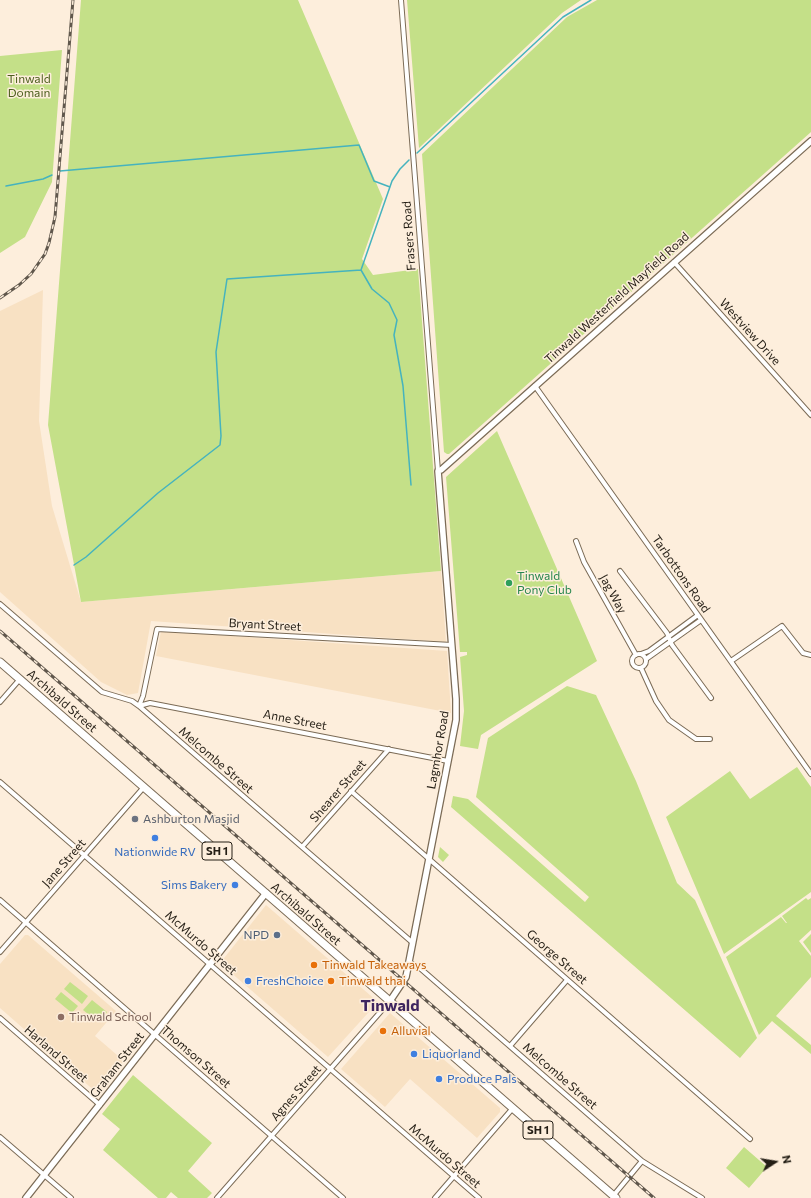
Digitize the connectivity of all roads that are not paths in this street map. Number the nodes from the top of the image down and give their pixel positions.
1 (401, 0) edge
2 (811, 141) edge
3 (674, 262) junction
4 (535, 386) junction
5 (811, 416) edge
6 (438, 471) junction
7 (576, 541) dead end
8 (620, 571) dead end
9 (0, 604) edge
10 (698, 615) junction
11 (701, 620) junction
12 (668, 636) junction
13 (671, 642) junction
14 (452, 645) junction
15 (641, 654) junction
16 (636, 655) junction
17 (811, 655) edge
18 (646, 659) junction
19 (731, 661) junction
20 (0, 662) edge
21 (641, 668) junction
22 (20, 679) junction
23 (711, 698) dead end
24 (0, 702) edge
25 (139, 706) junction
26 (710, 739) dead end
27 (389, 749) junction
28 (448, 761) junction
29 (811, 774) edge
30 (0, 782) edge
31 (144, 787) junction
32 (351, 791) junction
33 (302, 847) junction
34 (84, 855) junction
35 (430, 861) junction
36 (266, 893) junction
37 (0, 900) edge
38 (26, 922) junction
39 (413, 943) junction
40 (0, 952) edge
41 (409, 962) junction
42 (210, 964) junction
43 (567, 980) junction
44 (390, 1001) junction
45 (0, 1018) edge
46 (155, 1035) junction
47 (510, 1046) junction
48 (330, 1069) junction
49 (100, 1105) junction
50 (512, 1108) junction
51 (272, 1136) junction
52 (0, 1137) edge
53 (750, 1139) dead end
54 (642, 1161) junction
55 (44, 1175) junction
56 (454, 1176) junction
57 (615, 1197) edge
58 (26, 1198) edge
59 (70, 1198) edge
60 (217, 1198) edge
61 (343, 1198) edge
62 (435, 1198) edge
63 (479, 1198) edge
64 (702, 1198) edge

1 - 6 street, Frasers Road
2 - 3 street, Tinwald Westerfield Mayfield Road
3 - 4 street, Tinwald Westerfield Mayfield Road
3 - 5 street, Westview Drive
4 - 6 street, Tinwald Westerfield Mayfield Road
4 - 10 street, Tarbottons Road
6 - 14 street, Lagmhor Road
7 - 16 street, Jag Way
8 - 12 street
9 - 25 street, Melcombe Street
10 - 11 street, Tarbottons Road
10 - 12 street
11 - 13 street
11 - 19 street, Tarbottons Road
12 - 13 street
12 - 15 street
13 - 18 street
13 - 23 street
14 - 25 street, Bryant Street
14 - 28 street, Lagmhor Road
15 - 16 street
15 - 18 street
16 - 21 street
17 - 19 street
18 - 21 street
19 - 29 street, Tarbottons Road
20 - 22 highway, Archibald Street / SH 1
21 - 26 street
22 - 24 street
22 - 31 highway, Archibald Street / SH 1
25 - 27 street, Anne Street
25 - 33 street, Melcombe Street
27 - 28 street, Anne Street
27 - 32 street, Shearer Street
28 - 35 street, Lagmhor Road
30 - 34 street, McMurdo Street
31 - 34 street, Jane Street
31 - 36 highway, Archibald Street / SH 1
32 - 33 street, Shearer Street
32 - 35 street, George Street
33 - 39 street, Melcombe Street
34 - 38 street, Jane Street
34 - 42 street, McMurdo Street
35 - 39 street, Lagmhor Road
35 - 43 street, George Street
36 - 42 street, Graham Street
36 - 44 highway, Archibald Street / SH 1
37 - 38 street, Thomson Street
38 - 40 street, Jane Street
38 - 46 street, Thomson Street
39 - 41 street, Lagmhor Road
41 - 44 street, Lagmhor Road
41 - 47 street, Melcombe Street
42 - 46 street, Graham Street
42 - 48 street, McMurdo Street
43 - 47 street
43 - 53 street, George Street
44 - 48 street, Agnes Street
44 - 50 highway, Archibald Street / SH 1
45 - 49 street, Harland Street
46 - 49 street, Graham Street
46 - 51 street, Thomson Street
47 - 54 street, Melcombe Street
48 - 51 street, Agnes Street
48 - 56 street, McMurdo Street
49 - 55 street, Graham Street
50 - 56 street
50 - 57 highway, Archibald Street / SH 1
51 - 60 street, Agnes Street
51 - 61 street, Thomson Street
52 - 55 street
54 - 57 street
54 - 64 street, Melcombe Street
55 - 58 street, Graham Street
55 - 59 street
56 - 62 street
56 - 63 street, McMurdo Street

